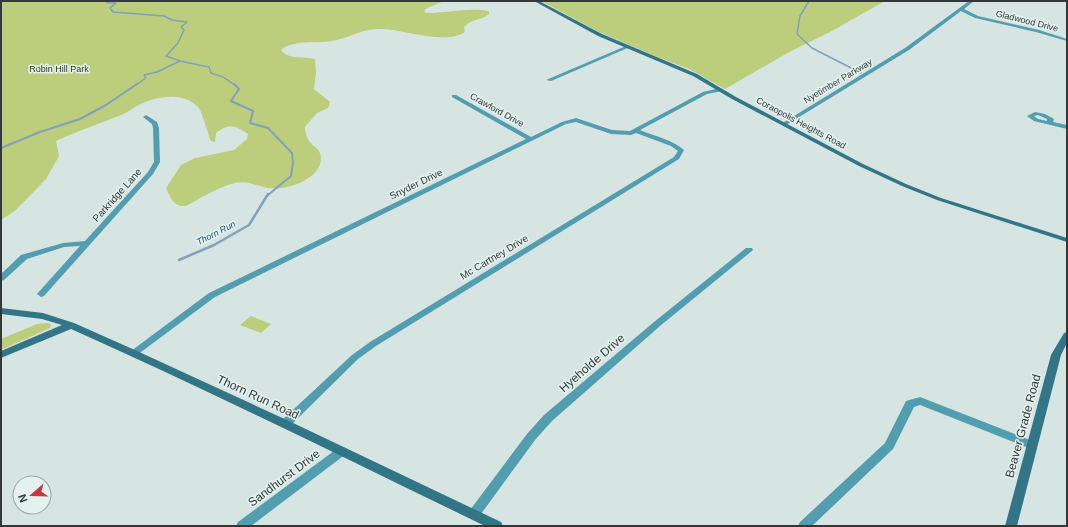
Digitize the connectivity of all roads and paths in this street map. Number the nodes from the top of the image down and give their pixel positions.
1 (536, 1) edge
2 (972, 1) edge
3 (961, 9) junction
4 (949, 17) junction
5 (983, 19) junction
6 (1067, 40) edge
7 (628, 47) junction
8 (549, 80) dead end
9 (720, 90) junction
10 (454, 96) dead end
11 (146, 117) dead end
12 (1050, 122) dead end
13 (784, 124) junction
14 (1067, 127) edge
15 (636, 131) junction
16 (531, 139) junction
17 (1067, 240) edge
18 (88, 243) junction
19 (749, 250) dead end
20 (1, 278) edge
21 (41, 294) dead end
22 (1, 311) edge
23 (71, 325) junction
24 (1067, 335) edge
25 (134, 353) junction
26 (1, 355) edge
27 (285, 424) junction
28 (1031, 446) junction
29 (342, 451) junction
30 (474, 514) junction
31 (242, 526) edge
32 (497, 526) edge
33 (804, 526) edge
34 (1011, 526) edge

1 - 7 street, Coraopolis Heights Road
2 - 3 street, Nyetimber Parkway
3 - 4 street, Nyetimber Parkway
3 - 5 street, Gladwood Drive
4 - 5 street, Gladwood Drive
4 - 13 street, Nyetimber Parkway
5 - 6 street, Gladwood Drive
7 - 8 street
7 - 9 street, Coraopolis Heights Road
9 - 13 street, Coraopolis Heights Road
9 - 15 street, Snyder Drive
10 - 16 street, Crawford Drive
11 - 18 street, Parkridge Lane
12 - 14 street
13 - 17 street, Coraopolis Heights Road
15 - 16 street, Snyder Drive
15 - 27 street, Mc Cartney Drive
16 - 25 street, Snyder Drive
18 - 20 street
18 - 21 street, Parkridge Lane
19 - 30 street, Hyeholde Drive
22 - 23 street, Thorn Run Road
23 - 25 street, Thorn Run Road
23 - 26 street
24 - 28 street, Beaver Grade Road
25 - 27 street, Thorn Run Road
27 - 29 street, Thorn Run Road
28 - 33 street
28 - 34 street, Beaver Grade Road
29 - 30 street, Thorn Run Road
29 - 31 street, Sandhurst Drive
30 - 32 street, Thorn Run Road

